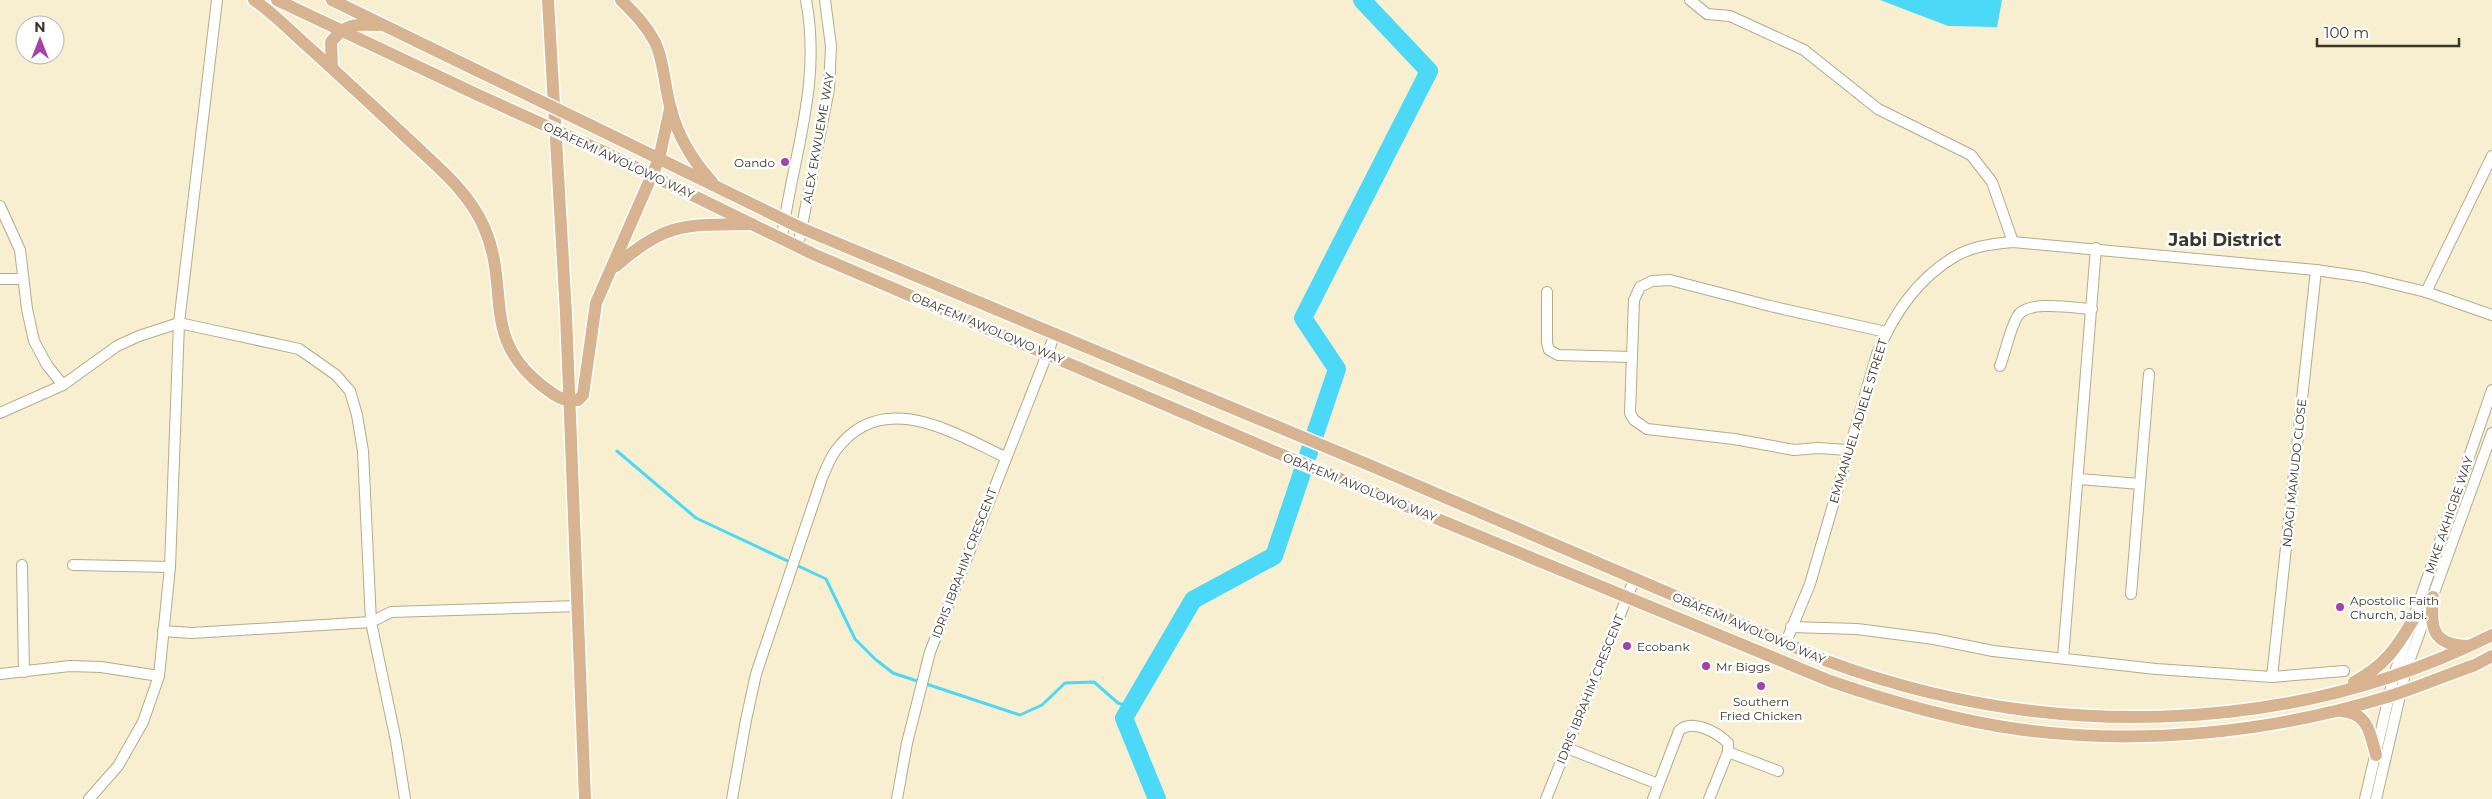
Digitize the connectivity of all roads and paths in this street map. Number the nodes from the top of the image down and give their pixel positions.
1 (217, 0) edge
2 (254, 0) edge
3 (277, 0) edge
4 (332, 0) edge
5 (548, 0) edge
6 (621, 0) edge
7 (806, 0) edge
8 (825, 0) edge
9 (1690, 0) edge
10 (355, 5) edge
11 (386, 26) junction
12 (341, 30) junction
13 (357, 31) junction
14 (332, 67) junction
15 (670, 109) junction
16 (2492, 156) edge
17 (659, 159) junction
18 (652, 175) junction
19 (718, 188) junction
20 (0, 206) edge
21 (785, 220) junction
22 (754, 224) junction
23 (801, 228) junction
24 (782, 237) junction
25 (2013, 242) junction
26 (798, 246) junction
27 (2096, 248) junction
28 (2316, 270) junction
29 (609, 272) junction
30 (22, 279) junction
31 (0, 280) edge
32 (1547, 292) dead end
33 (2426, 292) junction
34 (2092, 309) junction
35 (2492, 315) edge
36 (179, 323) junction
37 (1886, 332) junction
38 (1055, 334) junction
39 (1048, 353) junction
40 (1631, 357) junction
41 (2000, 366) dead end
42 (2149, 374) dead end
43 (63, 385) junction
44 (2492, 390) edge
45 (569, 401) junction
46 (0, 413) edge
47 (2492, 433) edge
48 (1848, 450) junction
49 (1005, 456) junction
50 (2079, 479) junction
51 (2140, 484) junction
52 (22, 565) dead end
53 (73, 565) dead end
54 (170, 566) junction
55 (1634, 580) junction
56 (2131, 594) dead end
57 (1627, 596) junction
58 (2433, 597) junction
59 (578, 606) junction
60 (2413, 620) junction
61 (371, 622) junction
62 (1791, 627) junction
63 (163, 630) junction
64 (2492, 635) edge
65 (1786, 642) junction
66 (2470, 646) junction
67 (2492, 656) edge
68 (2064, 658) junction
69 (2406, 670) junction
70 (2344, 671) dead end
71 (24, 672) junction
72 (0, 674) edge
73 (2394, 675) junction
74 (159, 676) junction
75 (2272, 677) junction
76 (2334, 693) junction
77 (2394, 694) junction
78 (2333, 711) junction
79 (1567, 748) junction
80 (1728, 752) junction
81 (2376, 755) junction
82 (1778, 771) dead end
83 (1658, 784) junction
84 (89, 799) edge
85 (405, 799) edge
86 (585, 799) edge
87 (732, 799) edge
88 (897, 799) edge
89 (1546, 799) edge
90 (1652, 799) edge
91 (1709, 799) edge
92 (2365, 799) edge
93 (2376, 799) edge

1 - 36 street
2 - 14 main road
3 - 12 main road, OBAFEMI AWOLOWO WAY
4 - 10 main road, OBAFEMI AWOLOWO WAY
5 - 45 main road
6 - 15 main road
7 - 21 street, ALEX EKWUEME WAY
8 - 23 street, ALEX EKWUEME WAY
9 - 25 street
10 - 11 main road, OBAFEMI AWOLOWO WAY
10 - 13 main road
11 - 13 main road
11 - 17 main road, OBAFEMI AWOLOWO WAY, bridge
12 - 13 main road, OBAFEMI AWOLOWO WAY
12 - 14 main road
13 - 18 main road, OBAFEMI AWOLOWO WAY, bridge
14 - 45 main road
15 - 17 main road
15 - 19 main road
16 - 33 street
17 - 18 main road
17 - 19 main road, OBAFEMI AWOLOWO WAY
18 - 22 main road, OBAFEMI AWOLOWO WAY
18 - 29 main road
19 - 21 main road, OBAFEMI AWOLOWO WAY
20 - 30 street
21 - 23 main road, OBAFEMI AWOLOWO WAY
21 - 24 street, ALEX EKWUEME WAY
22 - 24 main road, OBAFEMI AWOLOWO WAY
22 - 29 main road
23 - 26 street, ALEX EKWUEME WAY
23 - 38 main road, OBAFEMI AWOLOWO WAY
24 - 26 main road, OBAFEMI AWOLOWO WAY
25 - 27 street, EMMANUEL ADIELE STREET
25 - 37 street, EMMANUEL ADIELE STREET
26 - 39 main road, OBAFEMI AWOLOWO WAY
27 - 28 street, EMMANUEL ADIELE STREET
27 - 34 street
28 - 33 street, EMMANUEL ADIELE STREET
28 - 75 street, NDAGI MAMUDO CLOSE
29 - 45 main road
30 - 31 street
30 - 43 street
32 - 40 street
33 - 35 street, EMMANUEL ADIELE STREET
34 - 41 street
34 - 50 street
36 - 43 street
36 - 54 street
36 - 61 street
37 - 40 street
37 - 48 street, EMMANUEL ADIELE STREET
38 - 39 street, IDRIS IBRAHIM CRESCENT
38 - 55 main road, OBAFEMI AWOLOWO WAY
39 - 49 street, IDRIS IBRAHIM CRESCENT
39 - 57 main road, OBAFEMI AWOLOWO WAY
40 - 48 street
42 - 51 street
43 - 46 street
44 - 60 street, MIKE AKHIGBE WAY
45 - 59 main road
47 - 58 street, MIKE AKHIGBE WAY
48 - 62 street, EMMANUEL ADIELE STREET
49 - 87 street
49 - 88 street, IDRIS IBRAHIM CRESCENT
50 - 51 street
50 - 68 street
51 - 56 street
52 - 71 street
53 - 54 street
54 - 63 street
55 - 57 street, IDRIS IBRAHIM CRESCENT
55 - 65 main road, OBAFEMI AWOLOWO WAY
57 - 78 main road, OBAFEMI AWOLOWO WAY
57 - 79 street, IDRIS IBRAHIM CRESCENT
58 - 66 main road
58 - 69 street, MIKE AKHIGBE WAY
59 - 61 street
59 - 86 main road
60 - 73 street, MIKE AKHIGBE WAY
60 - 76 main road
61 - 63 street
61 - 85 street
62 - 65 street, EMMANUEL ADIELE STREET
62 - 68 street
63 - 74 street
64 - 66 main road, OBAFEMI AWOLOWO WAY
65 - 76 main road, OBAFEMI AWOLOWO WAY
66 - 69 main road, OBAFEMI AWOLOWO WAY
67 - 77 main road, OBAFEMI AWOLOWO WAY
68 - 75 street
69 - 73 main road, OBAFEMI AWOLOWO WAY
69 - 77 street, MIKE AKHIGBE WAY
70 - 75 street
71 - 72 street
71 - 74 street
73 - 76 main road, OBAFEMI AWOLOWO WAY
73 - 77 street, MIKE AKHIGBE WAY
74 - 84 street
77 - 78 main road, OBAFEMI AWOLOWO WAY
77 - 81 street
77 - 93 street
78 - 81 main road
79 - 83 street
79 - 89 street, IDRIS IBRAHIM CRESCENT
80 - 82 street
80 - 83 street
80 - 91 street
81 - 92 street
83 - 90 street

